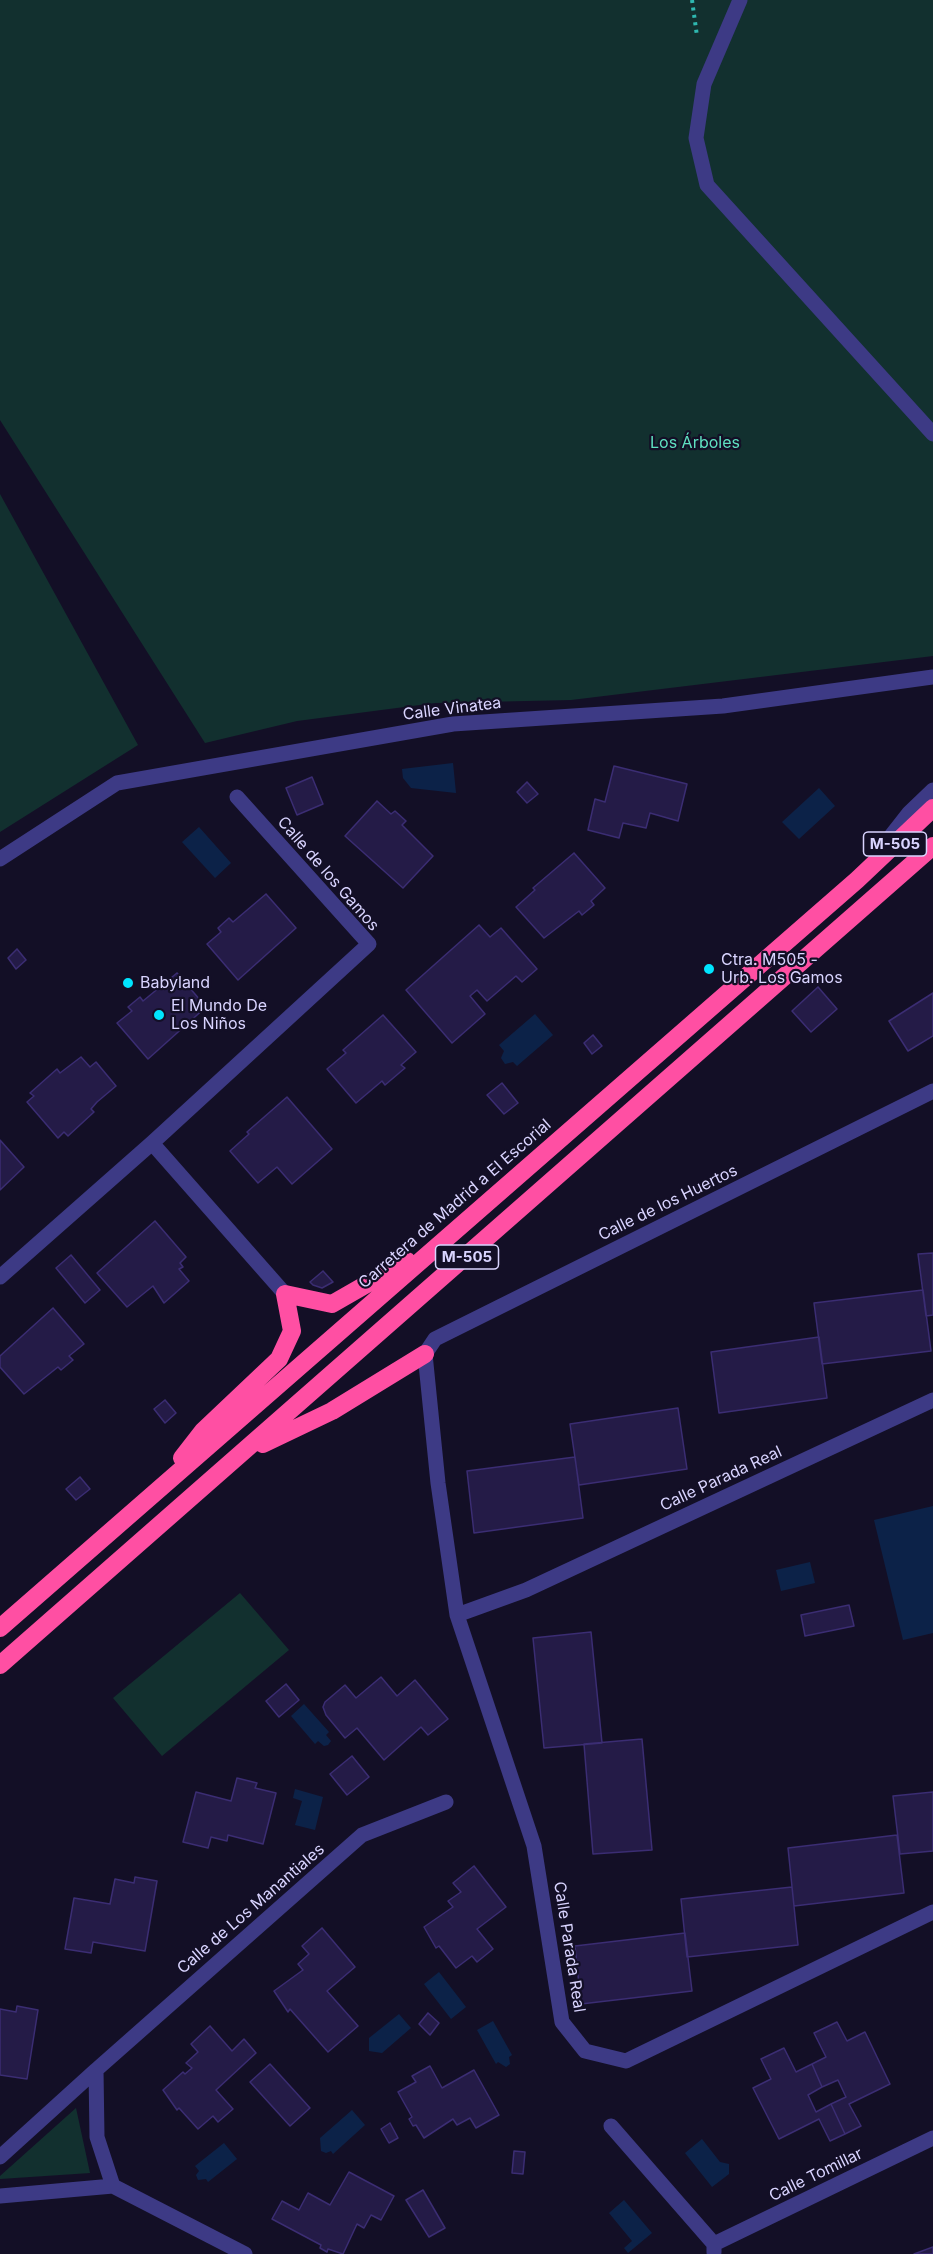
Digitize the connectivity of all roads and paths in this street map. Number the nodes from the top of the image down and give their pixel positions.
1 (740, 0) edge
2 (933, 434) edge
3 (933, 677) edge
4 (933, 789) edge
5 (237, 797) dead end
6 (933, 808) edge
7 (933, 846) edge
8 (0, 859) edge
9 (857, 880) junction
10 (933, 1091) edge
11 (152, 1143) junction
12 (441, 1242) junction
13 (0, 1277) edge
14 (285, 1294) junction
15 (425, 1354) junction
16 (933, 1400) edge
17 (243, 1454) junction
18 (151, 1496) junction
19 (457, 1616) junction
20 (0, 1628) edge
21 (0, 1665) edge
22 (446, 1802) dead end
23 (933, 1912) edge
24 (96, 2070) junction
25 (611, 2126) dead end
26 (933, 2138) edge
27 (0, 2157) edge
28 (113, 2186) junction
29 (0, 2196) edge
30 (714, 2249) edge
31 (245, 2254) edge

1 - 2 street
3 - 8 street, Calle Vinatea
4 - 9 street
5 - 11 street, Calle de los Gamos
6 - 9 highway, Carretera de Madrid a El Escorial / M-505
7 - 17 highway, M-505
9 - 12 highway, Carretera de Madrid a El Escorial / M-505
10 - 15 street, Calle de los Huertos
11 - 13 street, Calle de los Gamos
11 - 14 street
12 - 14 highway
12 - 18 highway, Carretera de Madrid a El Escorial / M-505
14 - 18 highway
15 - 17 highway
15 - 19 street, Calle Parada Real
16 - 19 street, Calle Parada Real
17 - 21 highway, M-505
18 - 20 highway, Carretera de Madrid a El Escorial / M-505
19 - 23 street, Calle Parada Real
22 - 24 street, Calle de Los Manantiales
24 - 27 street, Calle de Los Manantiales
24 - 28 street
25 - 30 street, Calle Tomillar
26 - 30 street, Calle Tomillar
28 - 29 street
28 - 31 street

